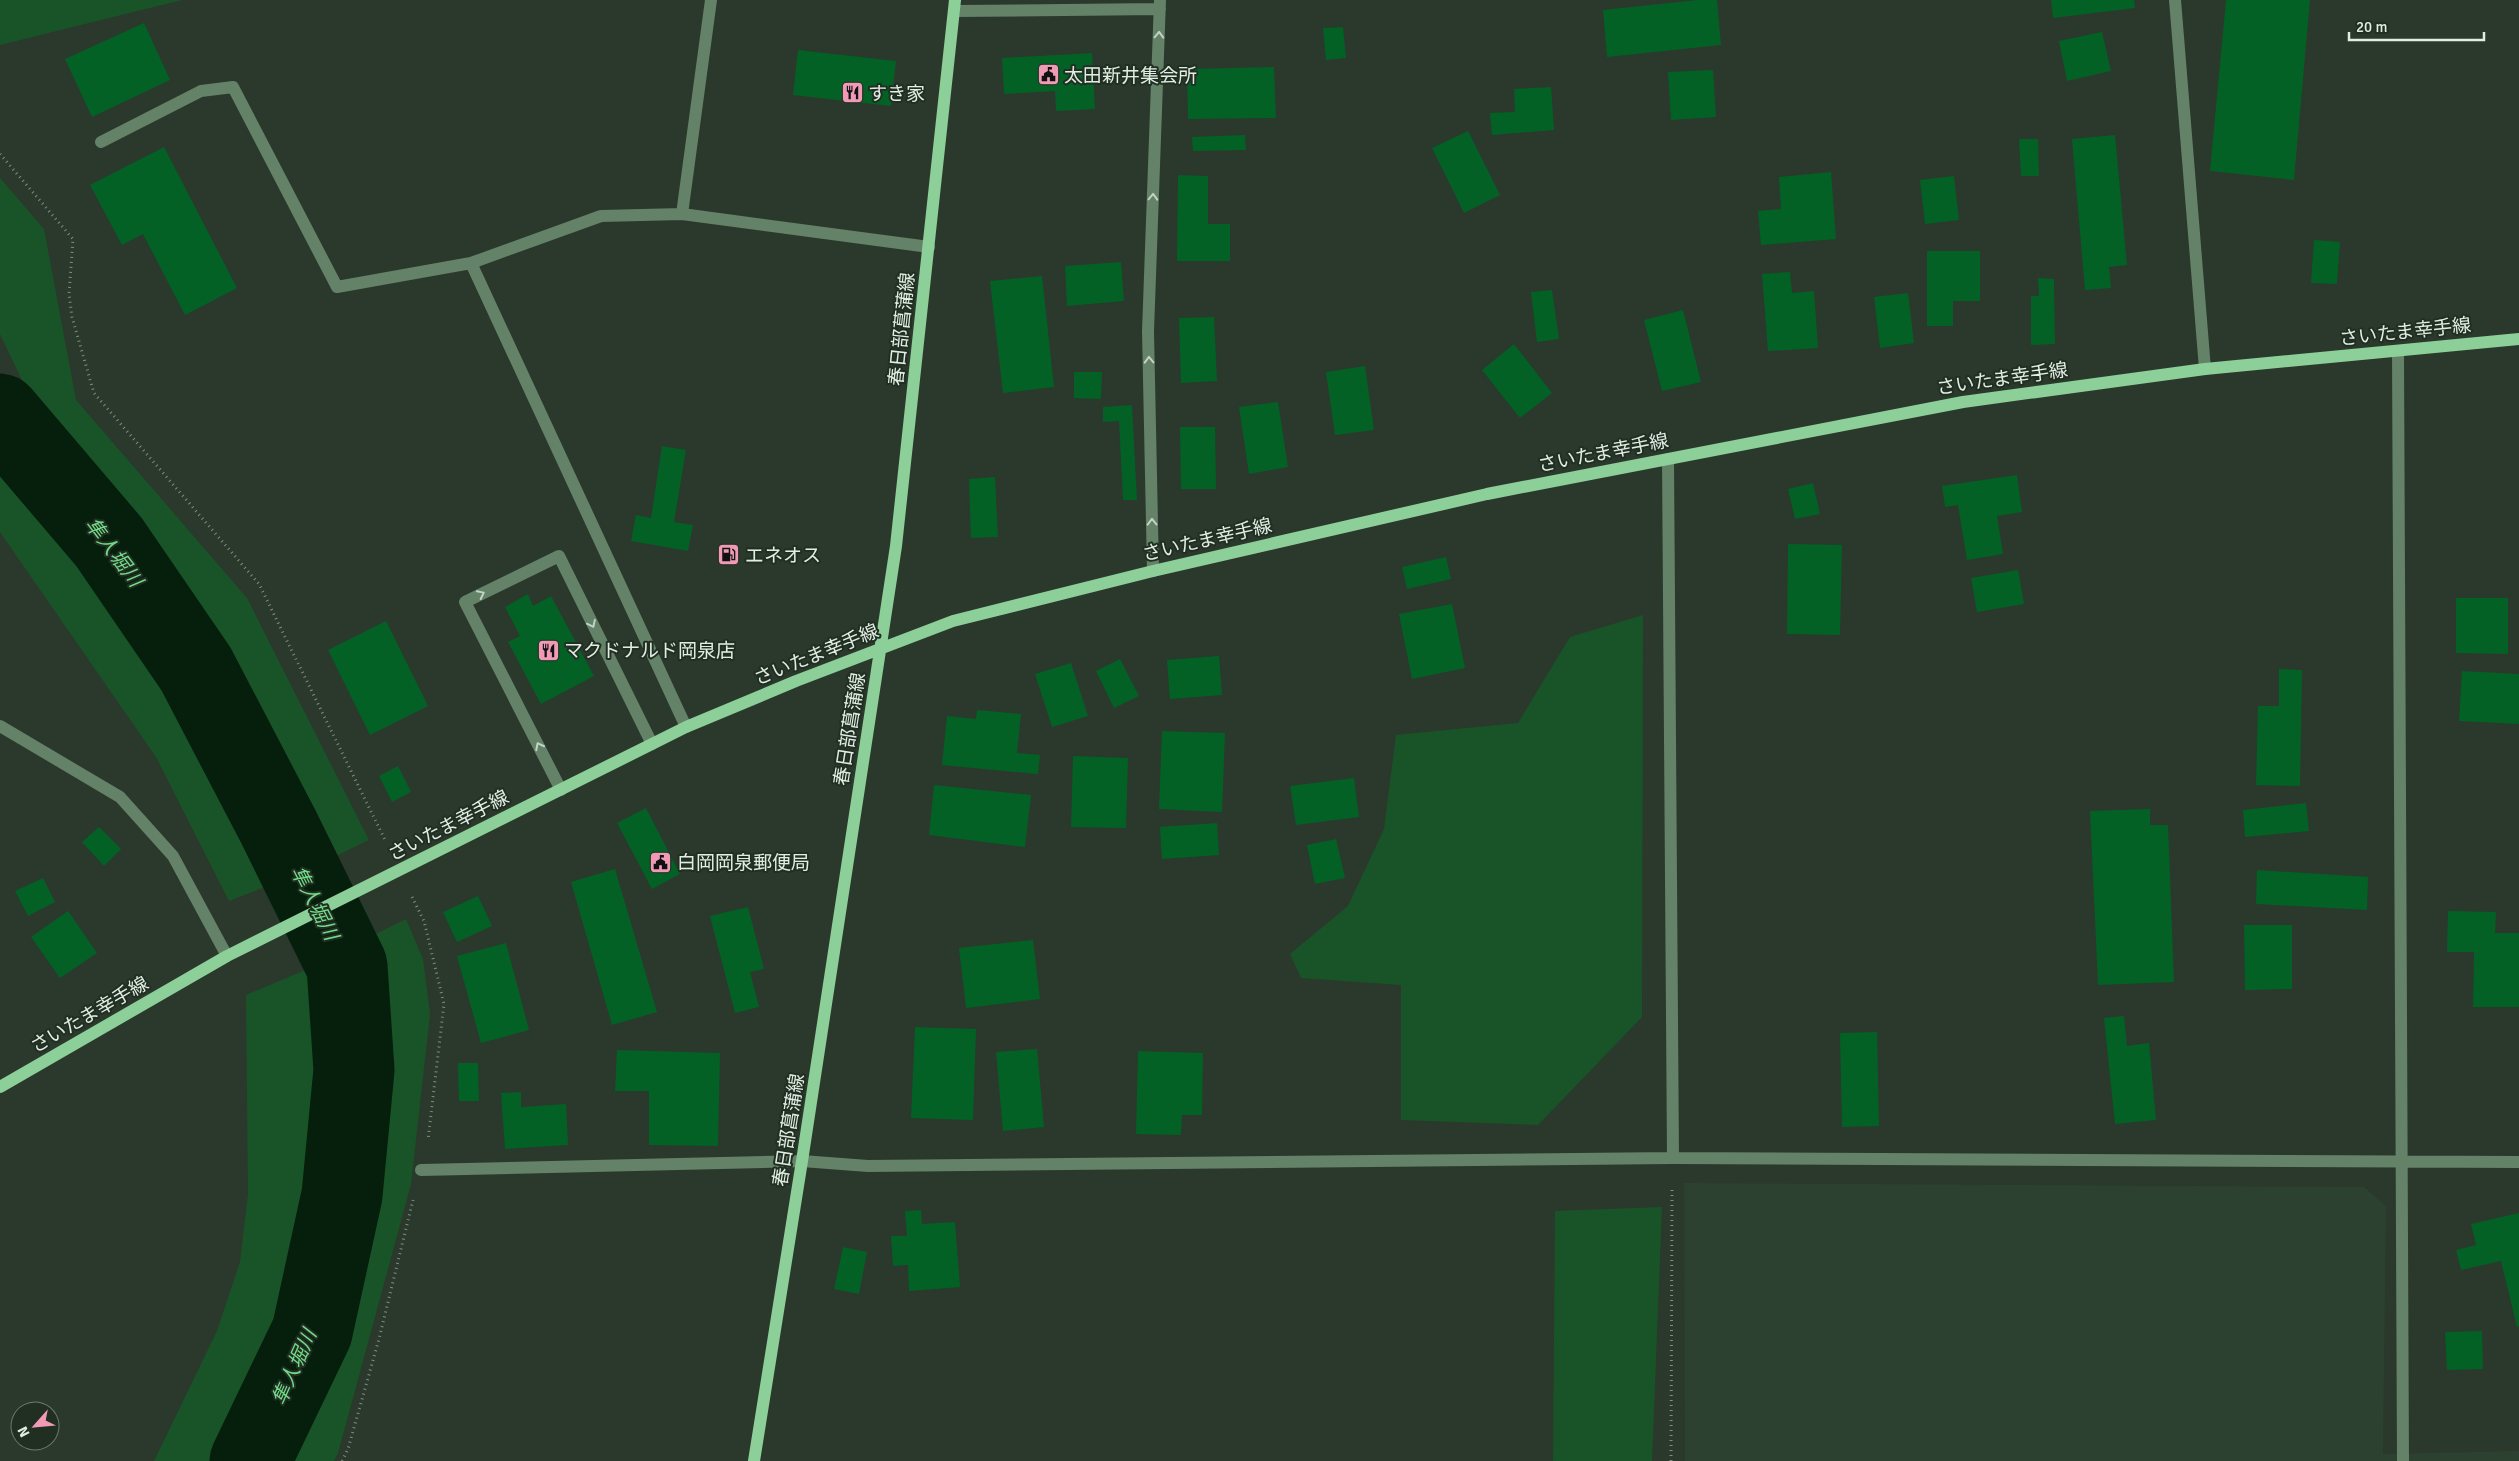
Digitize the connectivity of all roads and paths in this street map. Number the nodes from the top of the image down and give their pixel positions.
1 (711, 0) edge
2 (2175, 0) edge
3 (1160, 5) edge
4 (955, 6) edge
5 (101, 142) dead end
6 (0, 154) edge
7 (682, 214) junction
8 (929, 248) junction
9 (471, 263) junction
10 (2519, 339) edge
11 (2398, 351) junction
12 (2205, 369) junction
13 (1668, 459) junction
14 (1153, 571) junction
15 (881, 647) junction
16 (0, 726) edge
17 (686, 727) junction
18 (652, 744) junction
19 (561, 790) junction
20 (400, 871) junction
21 (227, 956) junction
22 (0, 1087) edge
23 (1672, 1158) junction
24 (2404, 1161) junction
25 (802, 1162) junction
26 (2519, 1162) edge
27 (421, 1170) dead end
28 (754, 1461) edge
29 (1671, 1461) edge
30 (2403, 1461) edge

1 - 7 street
2 - 12 street
3 - 4 street
14 -> 3 street
4 - 8 main road, 春日部菖蒲線
5 - 9 street
6 - 20 path
7 - 8 street
7 - 9 street
8 - 15 main road, 春日部菖蒲線
9 - 17 street
10 - 11 main road, さいたま幸手線
11 - 12 main road, さいたま幸手線
11 - 24 street
12 - 13 main road, さいたま幸手線
13 - 14 main road, さいたま幸手線
13 - 23 street
14 - 15 main road, さいたま幸手線
15 - 17 main road, さいたま幸手線
15 - 25 main road, 春日部菖蒲線
16 - 21 street
17 - 18 main road, さいたま幸手線
18 - 19 main road, さいたま幸手線
19 -> 18 street
19 - 20 main road, さいたま幸手線
20 - 21 main road, さいたま幸手線
21 - 22 main road, さいたま幸手線
23 - 24 street
23 - 25 street
23 - 29 path
24 - 26 street
24 - 30 street
25 - 27 street
25 - 28 main road, 春日部菖蒲線

